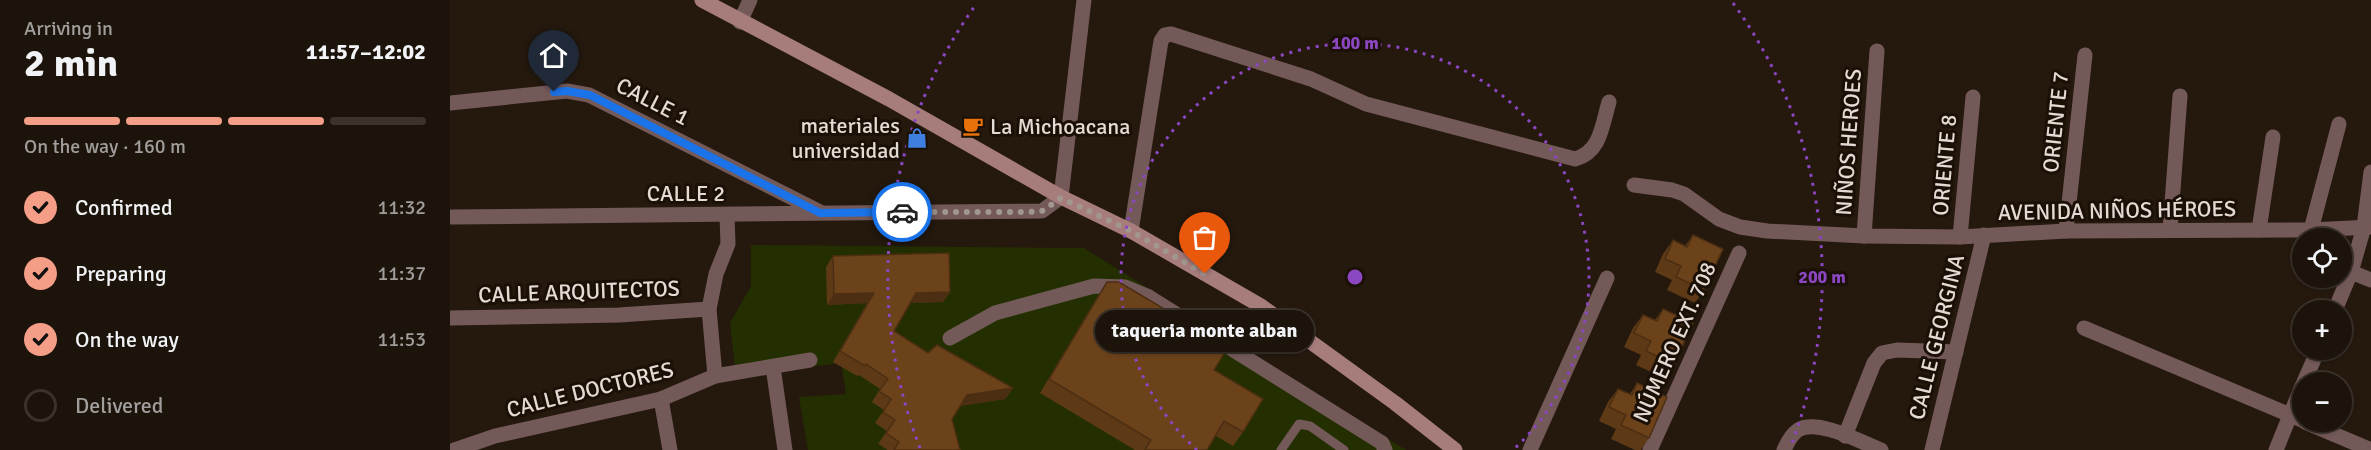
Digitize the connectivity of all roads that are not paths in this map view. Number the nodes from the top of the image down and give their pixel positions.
1 (702, 0) edge
2 (750, 0) edge
3 (1084, 0) edge
4 (740, 22) junction
5 (1877, 51) dead end
6 (2085, 55) dead end
7 (2180, 96) dead end
8 (1972, 97) dead end
9 (1609, 102) dead end
10 (450, 103) edge
11 (2339, 124) dead end
12 (2273, 137) dead end
13 (2371, 172) edge
14 (1634, 185) dead end
15 (1061, 198) junction
16 (820, 213) junction
17 (727, 215) junction
18 (450, 217) edge
19 (2368, 227) edge
20 (2311, 228) edge
21 (2349, 228) edge
22 (2170, 230) junction
23 (2259, 230) junction
24 (2292, 230) edge
25 (1131, 231) junction
26 (2066, 231) junction
27 (1864, 236) junction
28 (1984, 236) junction
29 (1960, 237) junction
30 (1739, 254) dead end
31 (2352, 269) edge
32 (2352, 272) edge
33 (1607, 278) dead end
34 (2371, 280) edge
35 (709, 309) junction
36 (450, 318) edge
37 (2084, 328) dead end
38 (950, 338) dead end
39 (1956, 352) junction
40 (810, 360) dead end
41 (774, 367) junction
42 (714, 376) junction
43 (661, 399) junction
44 (2292, 416) edge
45 (2292, 428) edge
46 (2329, 432) edge
47 (1845, 436) junction
48 (496, 443) edge
49 (1340, 449) edge
50 (454, 450) edge
51 (670, 450) edge
52 (785, 450) edge
53 (1281, 450) edge
54 (1385, 450) edge
55 (1455, 450) edge
56 (1530, 450) edge
57 (1650, 450) edge
58 (1784, 450) edge
59 (1881, 450) edge
60 (1932, 450) edge
61 (2276, 450) edge
62 (2371, 450) edge

1 - 4 street
2 - 4 street
3 - 15 street
4 - 15 street
5 - 27 street, NIÑOS HEROES
6 - 26 street, ORIENTE 7
7 - 22 street
8 - 29 street, ORIENTE 8
9 - 25 street
10 - 16 street, CALLE 1
11 - 20 street
12 - 23 street
13 - 19 street
14 - 27 street, AVENIDA NIÑOS HÉROES
15 - 16 street, CALLE 2
15 - 25 street
16 - 17 street, CALLE 2
17 - 18 street, CALLE 2
17 - 35 street
19 - 21 street, AVENIDA NIÑOS HÉROES
19 - 31 street
22 - 23 street, AVENIDA NIÑOS HÉROES
22 - 26 street, AVENIDA NIÑOS HÉROES
23 - 24 street, AVENIDA NIÑOS HÉROES
25 - 55 street
26 - 28 street, AVENIDA NIÑOS HÉROES
27 - 29 street, AVENIDA NIÑOS HÉROES
28 - 29 street, AVENIDA NIÑOS HÉROES
28 - 39 street, CALLE GEORGINA
30 - 57 street, NÚMERO EXT. 708
32 - 34 street
33 - 56 street
35 - 36 street, CALLE ARQUITECTOS
35 - 42 street
37 - 44 street
38 - 54 street
39 - 47 street
39 - 60 street, CALLE GEORGINA
40 - 41 street, CALLE DOCTORES
41 - 42 street, CALLE DOCTORES
41 - 52 street
42 - 43 street, CALLE DOCTORES
43 - 48 street, CALLE DOCTORES
43 - 51 street
45 - 61 street
46 - 62 street
47 - 58 street
47 - 59 street
48 - 50 street, CALLE DOCTORES
49 - 53 lane

